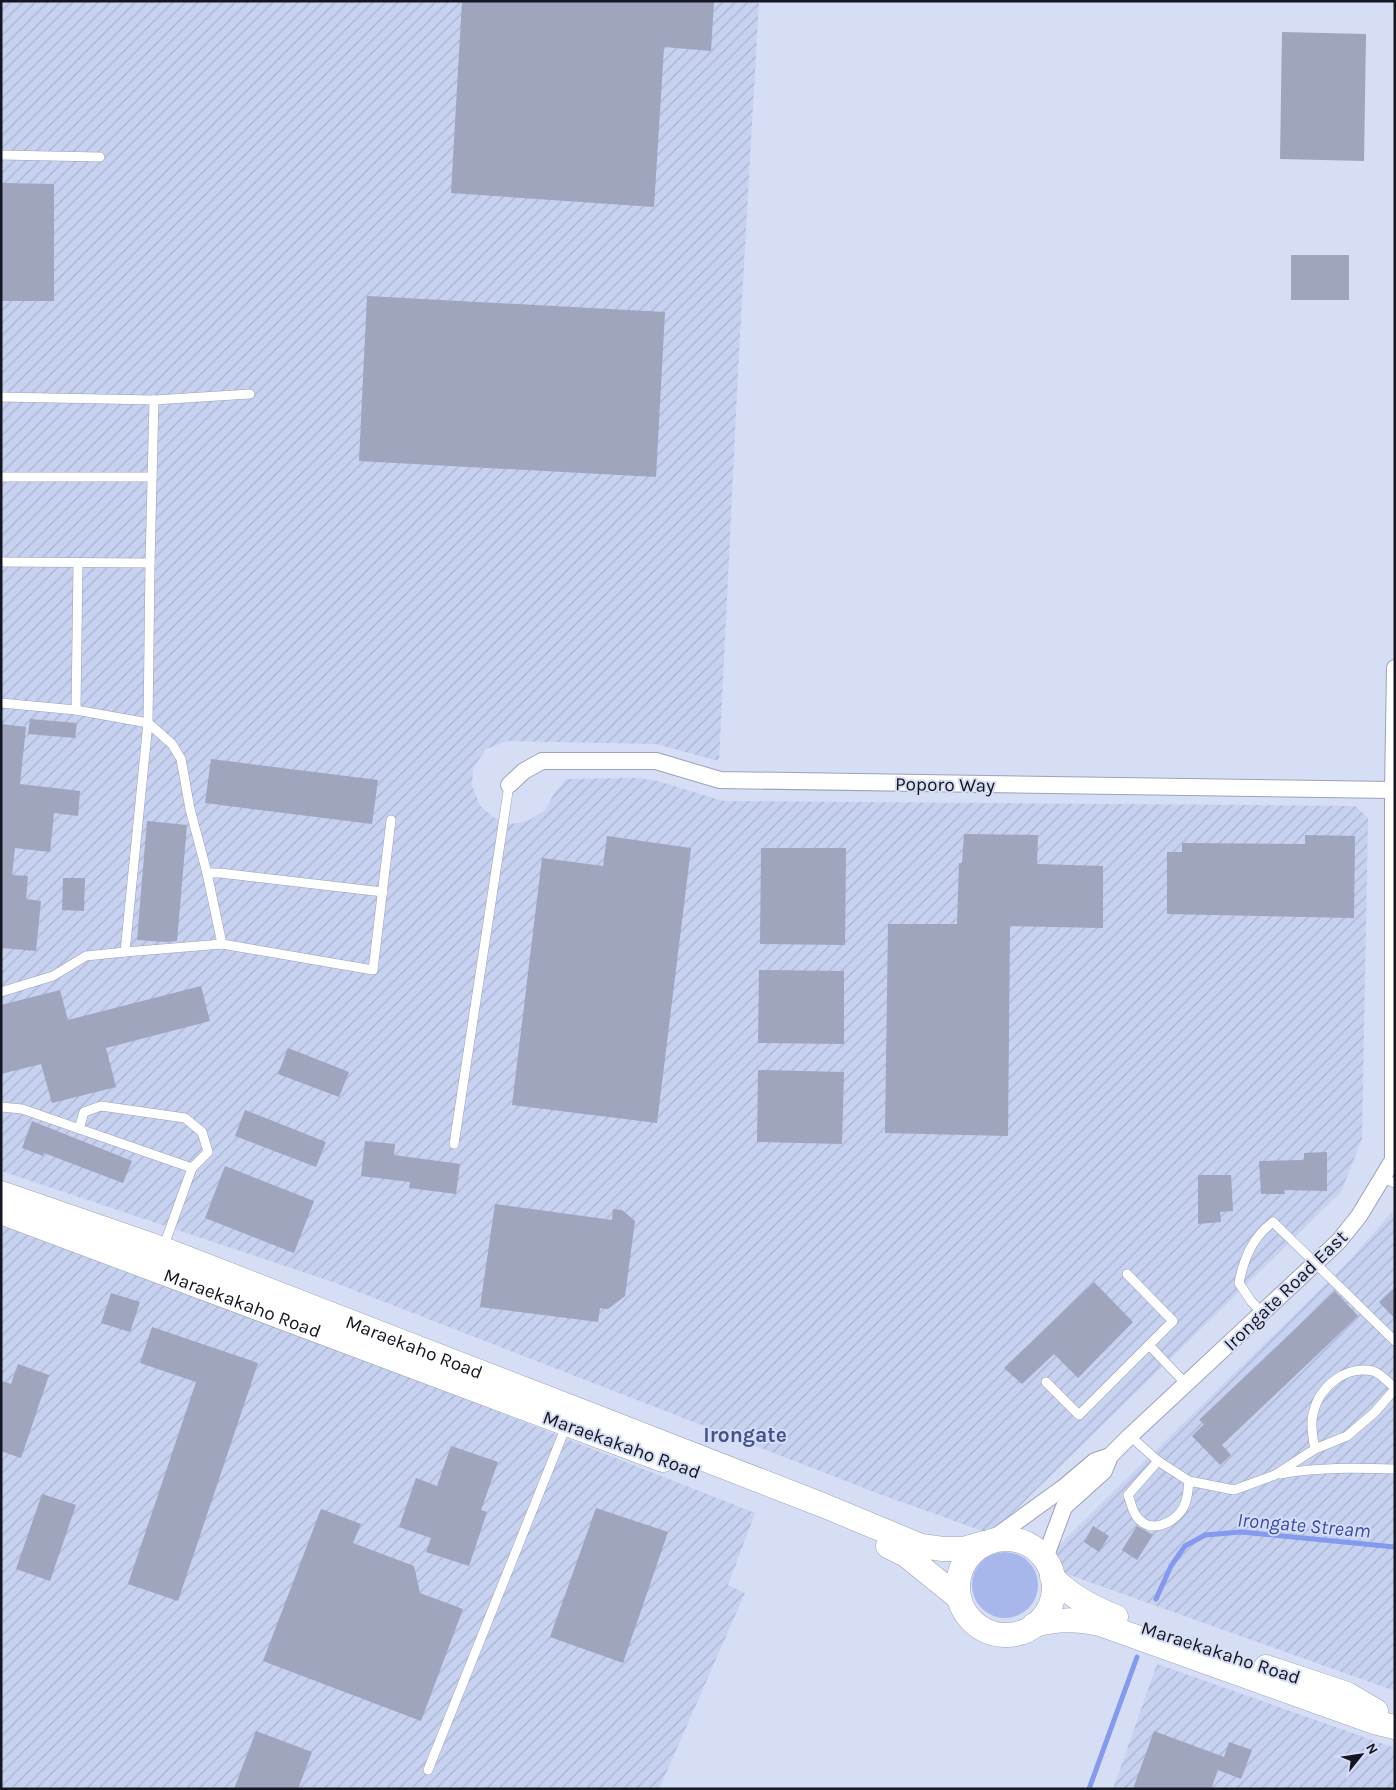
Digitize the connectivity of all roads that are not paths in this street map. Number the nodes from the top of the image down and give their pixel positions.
1 (1, 155) edge
2 (100, 157) dead end
3 (250, 394) dead end
4 (1, 397) edge
5 (154, 400) junction
6 (1, 477) edge
7 (152, 477) junction
8 (1, 562) edge
9 (78, 563) junction
10 (150, 563) junction
11 (1395, 668) edge
12 (1, 702) edge
13 (76, 710) junction
14 (148, 723) junction
15 (509, 785) joint
16 (1392, 790) junction
17 (391, 820) dead end
18 (207, 873) junction
19 (383, 892) junction
20 (222, 944) junction
21 (124, 952) junction
22 (1, 992) edge
23 (1, 1108) edge
24 (79, 1130) junction
25 (454, 1144) dead end
26 (1394, 1146) edge
27 (192, 1168) junction
28 (1388, 1181) edge
29 (1, 1193) edge
30 (1, 1212) edge
31 (159, 1259) junction
32 (1315, 1263) junction
33 (1127, 1274) dead end
34 (1262, 1313) junction
35 (1395, 1341) edge
36 (1149, 1345) junction
37 (1046, 1382) dead end
38 (1186, 1384) junction
39 (1395, 1388) edge
40 (570, 1416) junction
41 (1130, 1436) junction
42 (1315, 1449) junction
43 (1110, 1456) junction
44 (1158, 1461) junction
45 (1395, 1469) edge
46 (1275, 1474) junction
47 (1189, 1481) junction
48 (823, 1512) junction
49 (987, 1542) junction
50 (1049, 1570) junction
51 (959, 1598) junction
52 (1034, 1625) junction
53 (1395, 1718) edge
54 (1395, 1727) edge
55 (428, 1770) dead end

1 - 2 lane
3 - 5 lane
4 - 5 lane
5 - 7 lane
6 - 7 lane
7 - 10 lane
8 - 9 lane
9 - 10 lane
9 - 13 lane
10 - 14 lane
11 - 16 street, Irongate Road East
12 - 13 lane
13 - 14 lane
14 - 18 lane
14 - 21 lane
15 - 16 street, Poporo Way
15 - 25 lane
16 - 26 street, Irongate Road East
17 - 19 lane
18 - 19 lane
18 - 20 lane
19 - 20 lane
20 - 21 lane
21 - 22 lane
23 - 24 lane
24 - 27 lane
24 - 27 lane
26 - 28 street, Irongate Road East
27 - 31 lane
28 - 32 street, Irongate Road East
29 - 31 main road, Maraekaho Road
30 - 31 main road, Maraekakaho Road
31 - 40 main road, Maraekaho Road
32 - 34 street, Irongate Road East
32 - 34 lane
32 - 35 lane
33 - 36 lane
34 - 38 street, Irongate Road East
36 - 37 lane
36 - 38 lane
38 - 41 street, Irongate Road East
39 - 42 lane
39 - 42 lane
40 - 48 main road, Maraekakaho Road
40 - 55 lane
41 - 43 street, Irongate Road East
41 - 44 lane
42 - 46 lane
43 - 49 street
43 - 50 street
44 - 47 lane
44 - 47 lane
45 - 46 lane
46 - 47 lane
48 - 49 main road, Maraekakaho Road
48 - 51 main road
49 - 50 main road
49 - 51 main road
50 - 52 main road
50 - 53 main road, Maraekakaho Road
51 - 52 main road
52 - 54 main road, Maraekakaho Road

